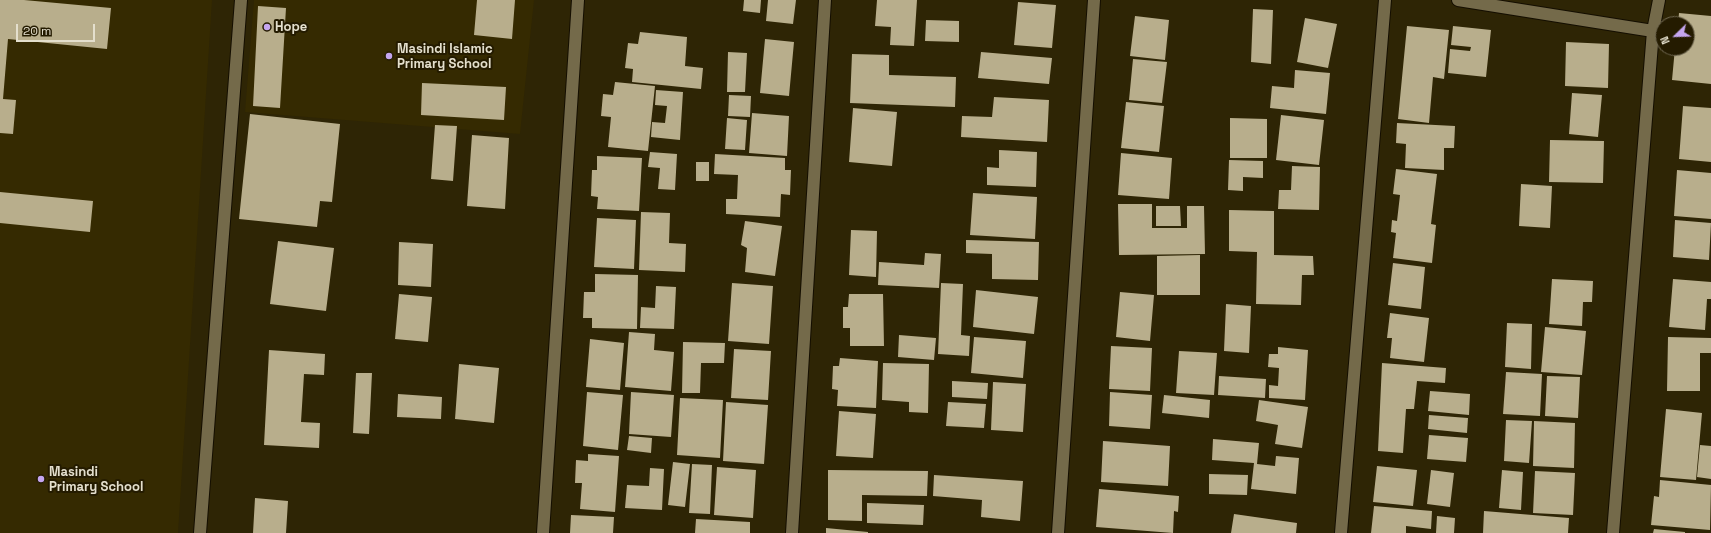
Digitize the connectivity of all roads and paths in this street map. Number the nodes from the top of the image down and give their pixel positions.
1 (241, 0) edge
2 (578, 0) edge
3 (825, 0) edge
4 (1094, 0) edge
5 (1385, 0) edge
6 (1458, 0) edge
7 (1659, 0) edge
8 (1653, 31) junction
9 (200, 533) edge
10 (542, 533) edge
11 (792, 533) edge
12 (1058, 533) edge
13 (1341, 533) edge
14 (1613, 533) edge

1 - 9 street
2 - 10 street
3 - 11 street
4 - 12 street
5 - 13 street
6 - 8 street
7 - 8 street
8 - 14 street

